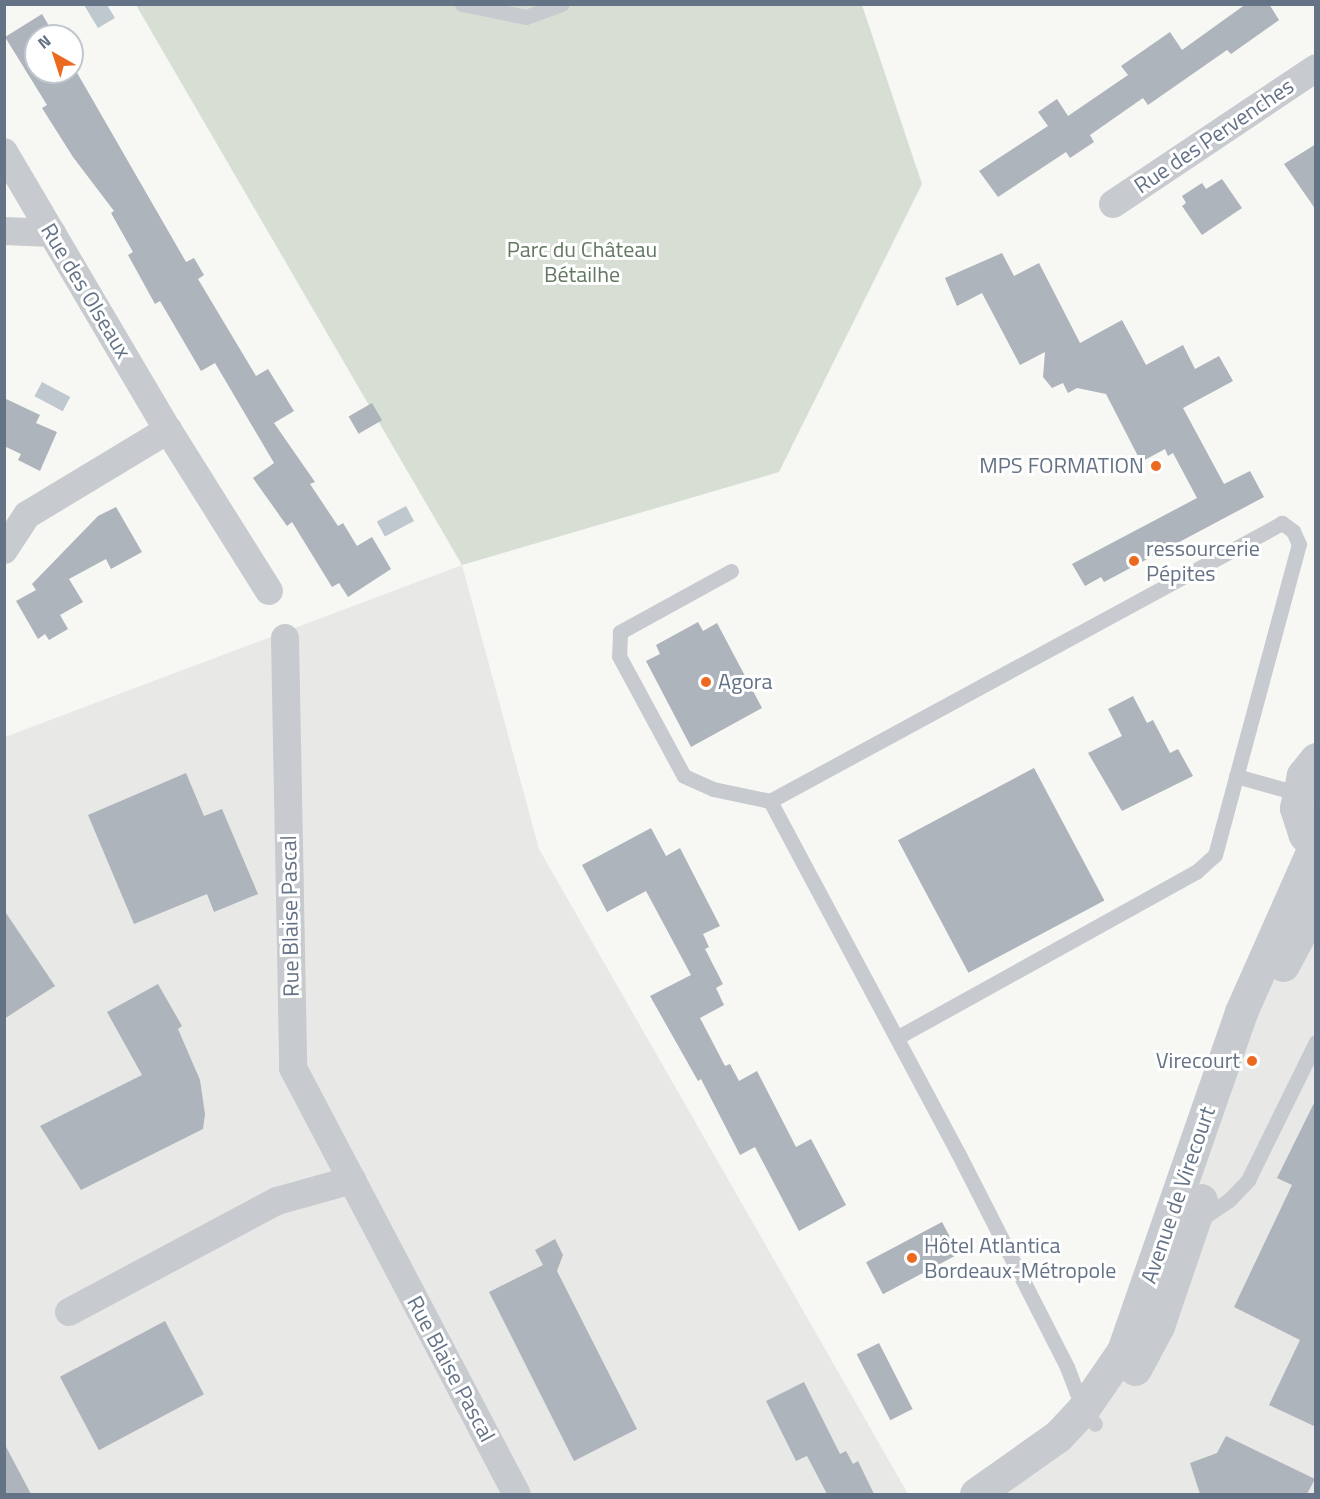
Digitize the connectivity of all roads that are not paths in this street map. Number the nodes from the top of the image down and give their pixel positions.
1 (462, 4) edge
2 (562, 4) edge
3 (1316, 68) edge
4 (4, 152) edge
5 (1113, 204) dead end
6 (4, 231) edge
7 (52, 233) junction
8 (168, 430) junction
9 (4, 550) edge
10 (731, 571) dead end
11 (269, 591) dead end
12 (285, 638) dead end
13 (1316, 759) edge
14 (1236, 776) junction
15 (1297, 793) junction
16 (770, 801) junction
17 (1315, 847) edge
18 (1316, 903) edge
19 (898, 1037) junction
20 (1316, 1042) edge
21 (352, 1180) junction
22 (1192, 1224) junction
23 (69, 1312) dead end
24 (1089, 1417) junction
25 (517, 1494) edge
26 (976, 1494) edge
27 (1009, 1494) edge

1 - 2 lane
3 - 5 street, Rue des Pervenches
4 - 7 street, Rue des OIseaux
6 - 7 street
7 - 8 street, Rue des OIseaux
8 - 9 street
8 - 11 street, Rue des OIseaux
10 - 16 lane
12 - 21 street, Rue Blaise Pascal
13 - 15 street
14 - 15 lane
14 - 16 lane
14 - 19 lane
15 - 17 street
16 - 19 lane
17 - 24 street, Avenue de Virecourt
18 - 22 street, Avenue de Virecourt
19 - 24 lane
20 - 22 lane
21 - 23 street
21 - 25 street, Rue Blaise Pascal
22 - 24 street, Avenue de Virecourt
24 - 26 street, Avenue de Virecourt
24 - 27 street, Avenue de Virecourt

